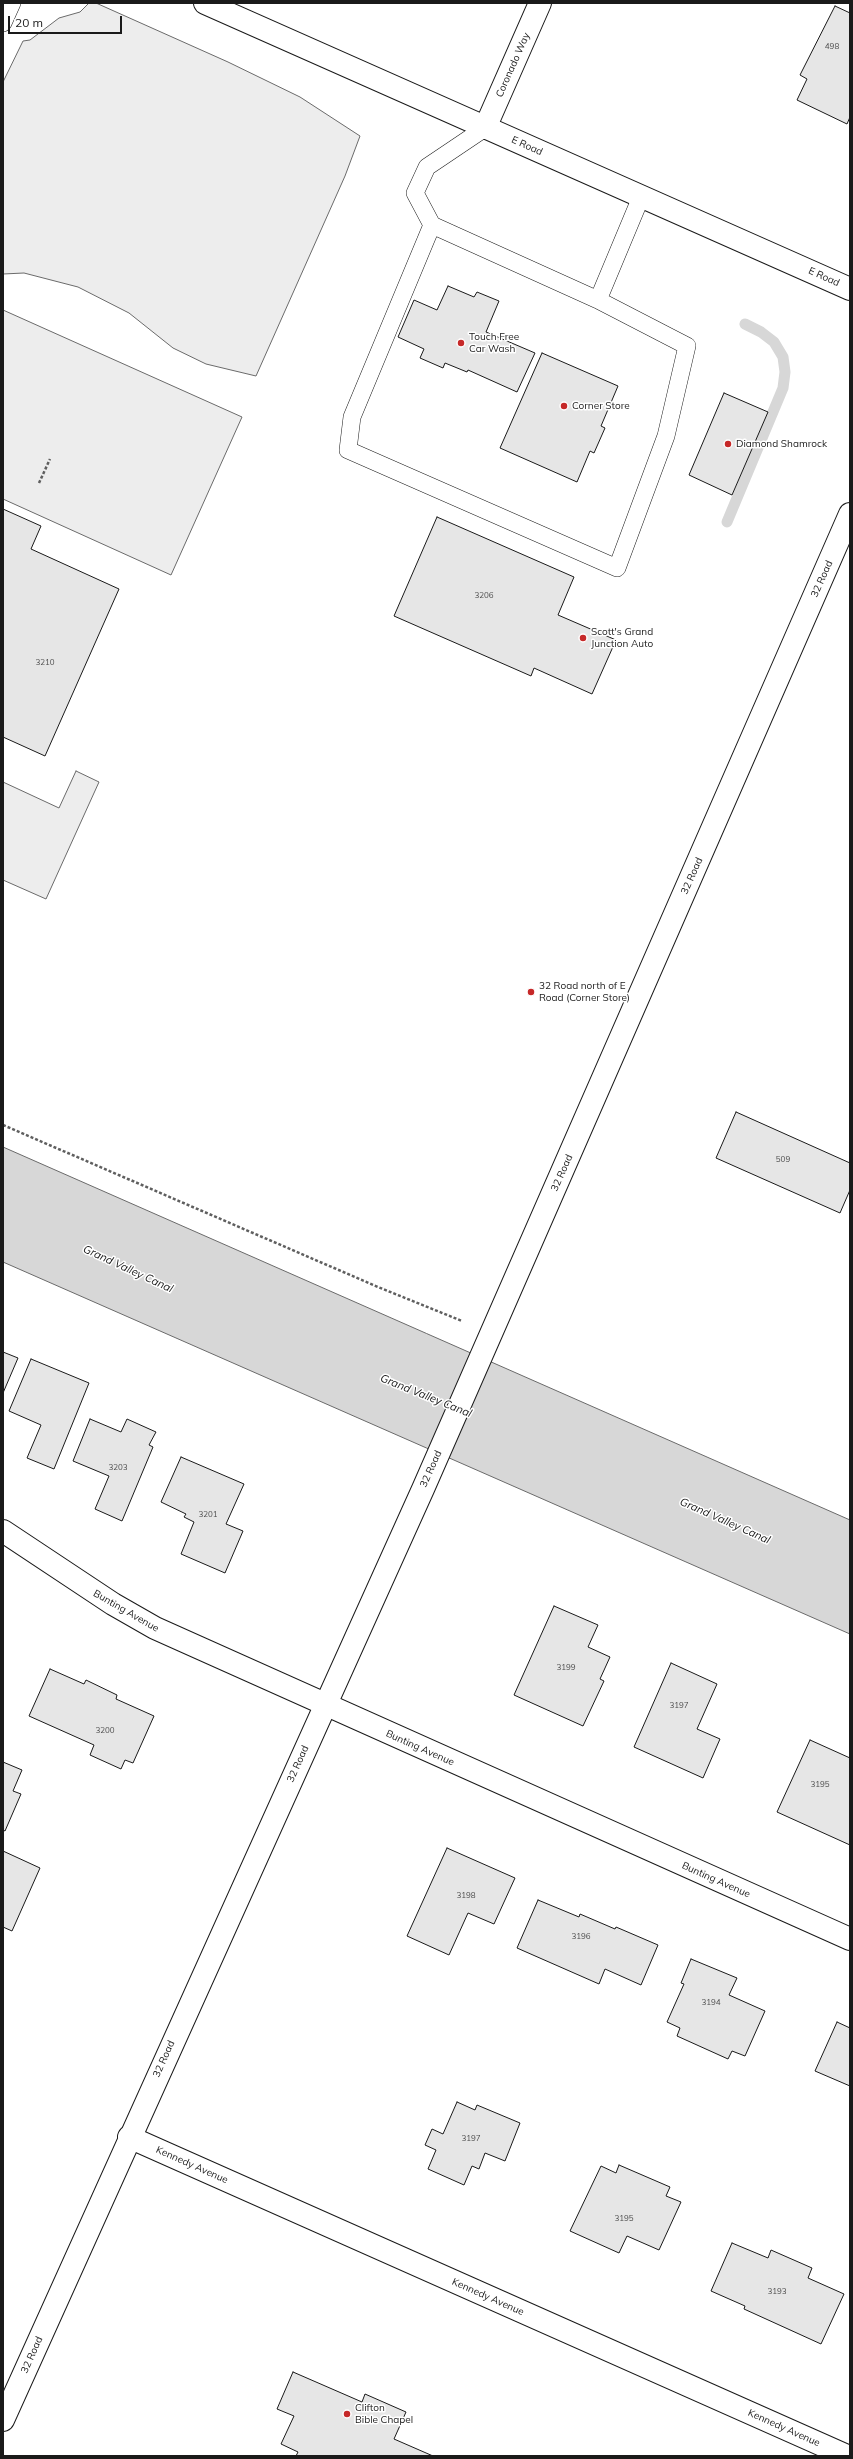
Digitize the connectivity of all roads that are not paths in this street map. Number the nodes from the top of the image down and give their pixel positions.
1 (12, 3) edge
2 (205, 3) edge
3 (540, 3) edge
4 (3, 23) edge
5 (485, 128) junction
6 (642, 197) junction
7 (432, 225) junction
8 (850, 289) edge
9 (598, 300) junction
10 (850, 514) edge
11 (3, 1531) edge
12 (325, 1706) junction
13 (850, 1939) edge
14 (129, 2137) junction
15 (3, 2420) edge
16 (847, 2456) edge

1 - 4 lane
2 - 5 street, E Road
3 - 5 street, Coronado Way
5 - 6 street, E Road
5 - 7 lane
6 - 8 street, E Road
6 - 9 lane
7 - 9 lane
7 - 9 lane
10 - 12 street, 32 Road
11 - 12 street, Bunting Avenue
12 - 13 street, Bunting Avenue
12 - 14 street, 32 Road
14 - 15 street, 32 Road
14 - 16 street, Kennedy Avenue

